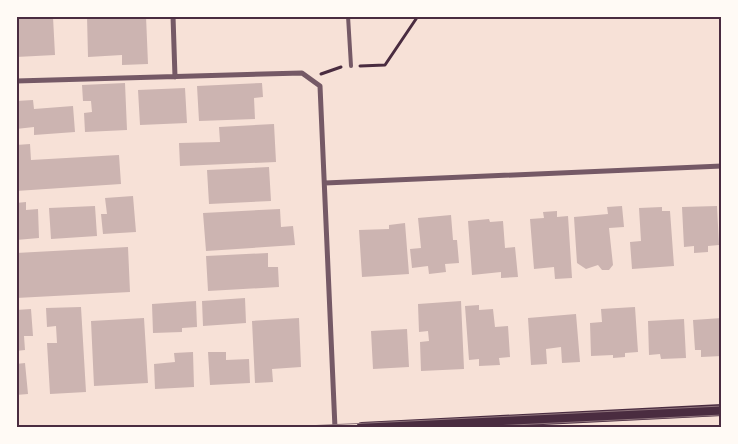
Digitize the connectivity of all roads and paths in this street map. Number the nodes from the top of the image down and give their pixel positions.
1 (173, 16) edge
2 (348, 16) edge
3 (418, 16) edge
4 (351, 66) junction
5 (175, 77) junction
6 (308, 78) junction
7 (16, 81) edge
8 (722, 166) edge
9 (325, 183) junction
10 (722, 410) edge
11 (335, 428) edge
12 (362, 428) edge

1 - 5 street
2 - 4 lane
3 - 4 path
4 - 6 path
5 - 6 street
5 - 7 street
6 - 9 street
8 - 9 street
9 - 11 street
10 - 12 main road

